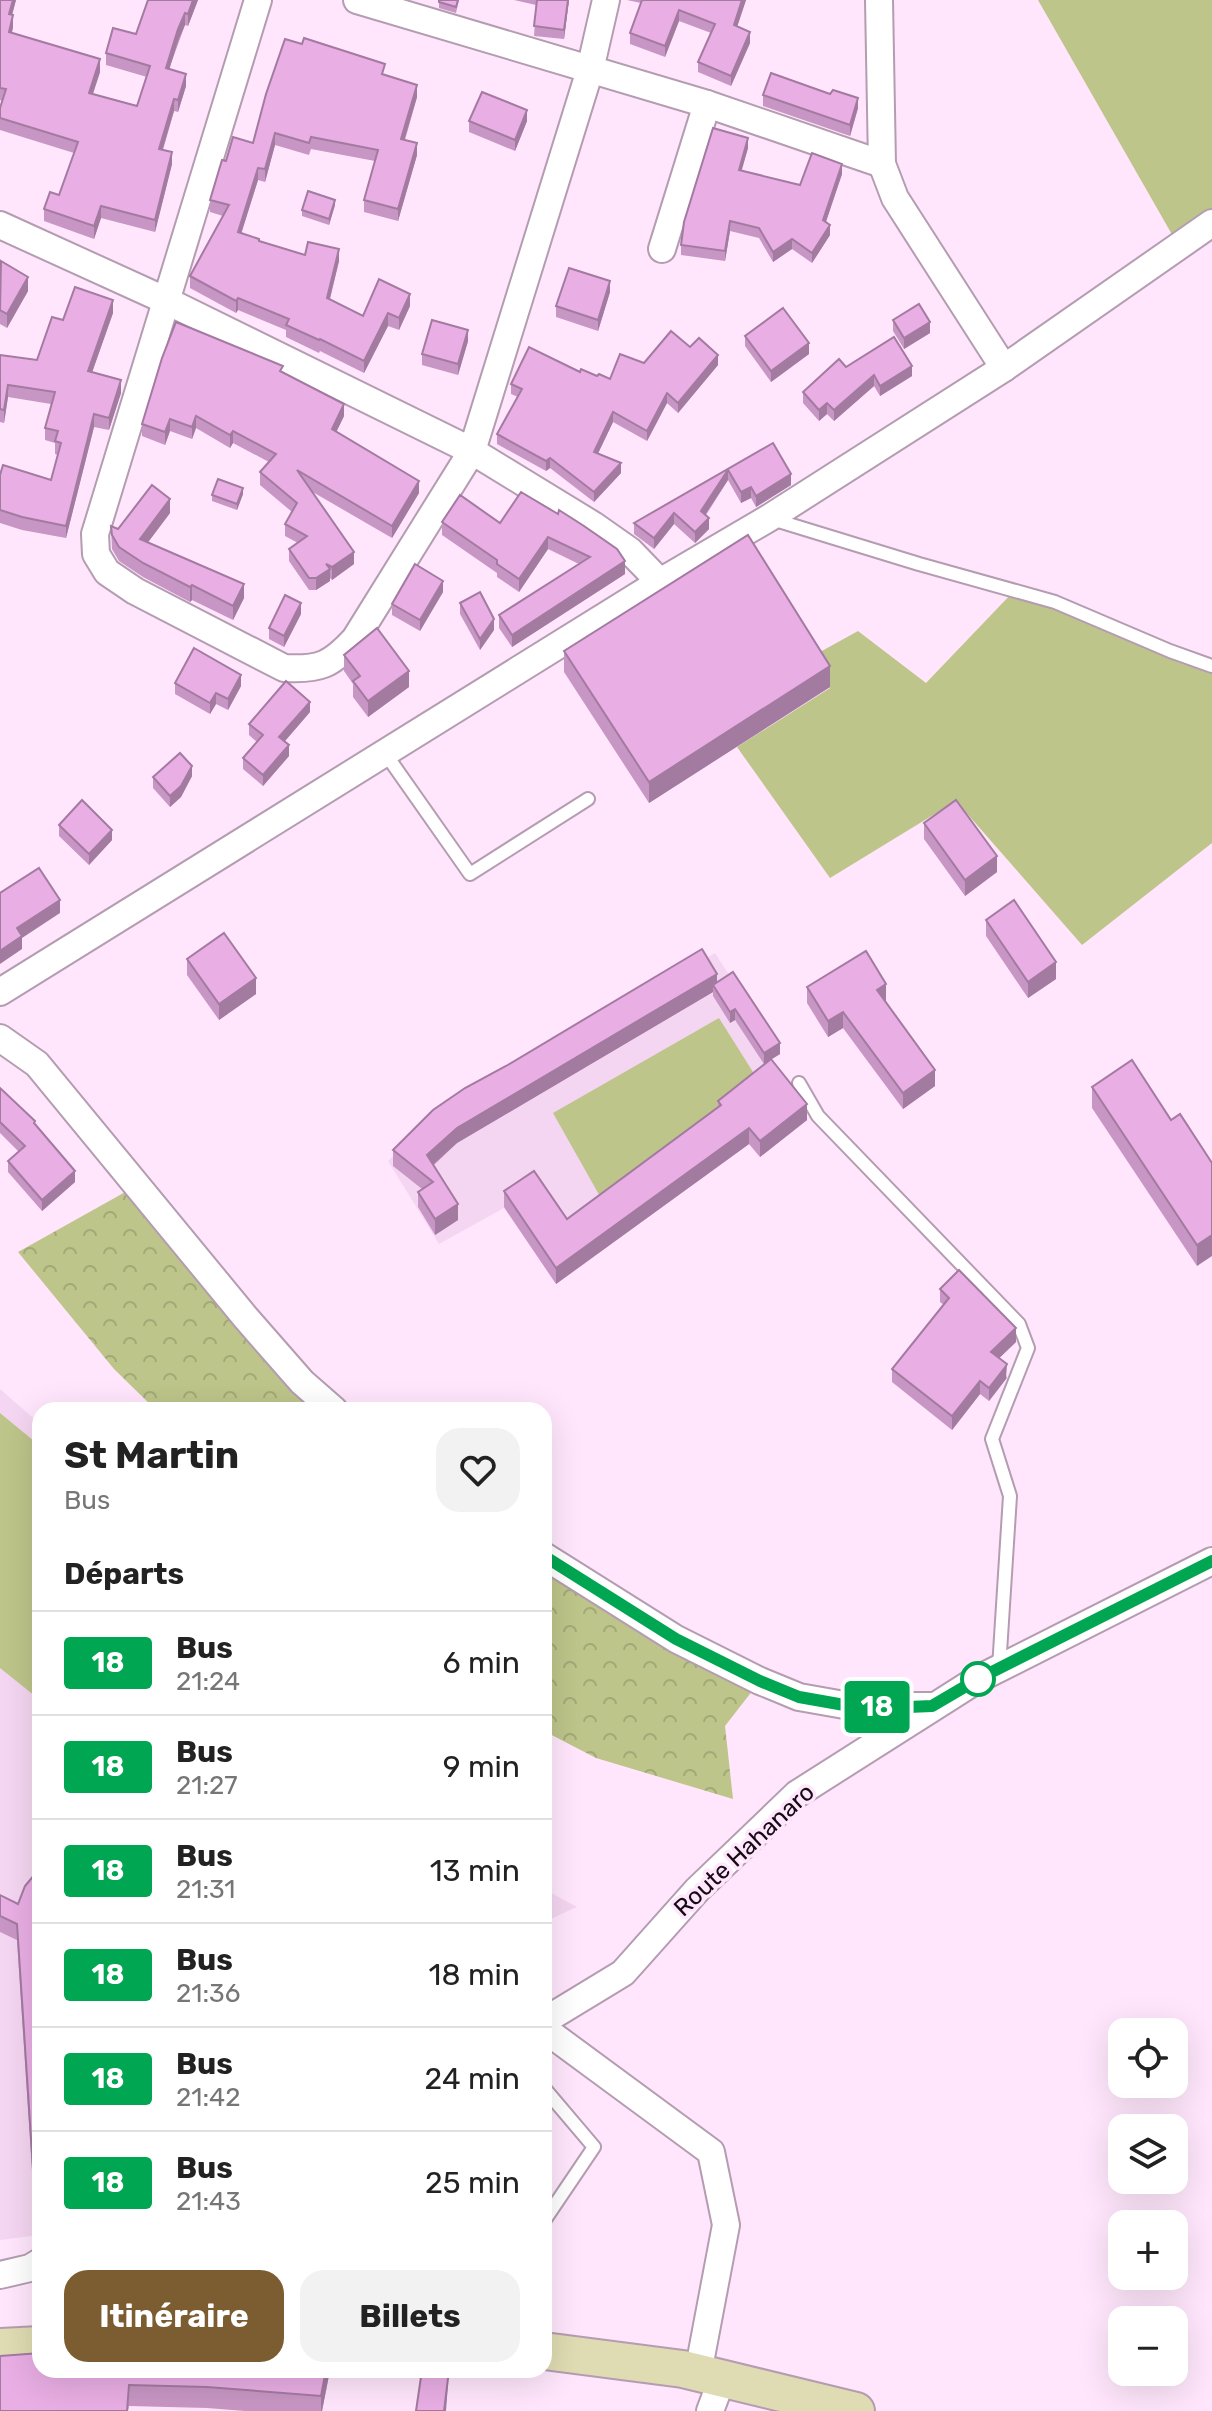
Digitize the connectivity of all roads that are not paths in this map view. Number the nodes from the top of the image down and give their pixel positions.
1 (258, 0) edge
2 (357, 0) edge
3 (606, 0) edge
4 (879, 0) edge
5 (590, 70) junction
6 (707, 104) junction
7 (882, 164) junction
8 (1212, 223) edge
9 (0, 225) edge
10 (662, 249) dead end
11 (167, 301) junction
12 (1004, 368) junction
13 (472, 451) junction
14 (769, 518) junction
15 (660, 582) junction
16 (1212, 666) edge
17 (385, 753) junction
18 (588, 799) dead end
19 (0, 992) edge
20 (0, 1038) edge
21 (799, 1083) dead end
22 (325, 1402) edge
23 (552, 1561) edge
24 (1212, 1561) edge
25 (999, 1668) junction
26 (932, 1706) junction
27 (552, 2016) edge
28 (552, 2035) edge
29 (552, 2097) edge
30 (552, 2209) edge
31 (32, 2267) edge
32 (0, 2275) edge
33 (32, 2345) edge
34 (0, 2347) edge
35 (552, 2353) edge
36 (710, 2387) edge
37 (856, 2411) edge

1 - 11 street
2 - 5 street
3 - 5 street
4 - 7 street
5 - 6 street
5 - 13 street
6 - 7 street
6 - 10 street
7 - 12 street
8 - 12 street
9 - 11 street
11 - 13 street
11 - 13 street
12 - 14 street
13 - 15 street
14 - 15 street
14 - 16 lane
15 - 17 street
17 - 18 lane
17 - 19 street
20 - 22 street
21 - 25 lane
23 - 26 street
24 - 25 street, Route Hahanaro
25 - 26 street, Route Hahanaro
26 - 27 street, Route Hahanaro
28 - 36 street
29 - 30 lane
31 - 32 street
33 - 34 main road
35 - 36 main road
36 - 37 main road

